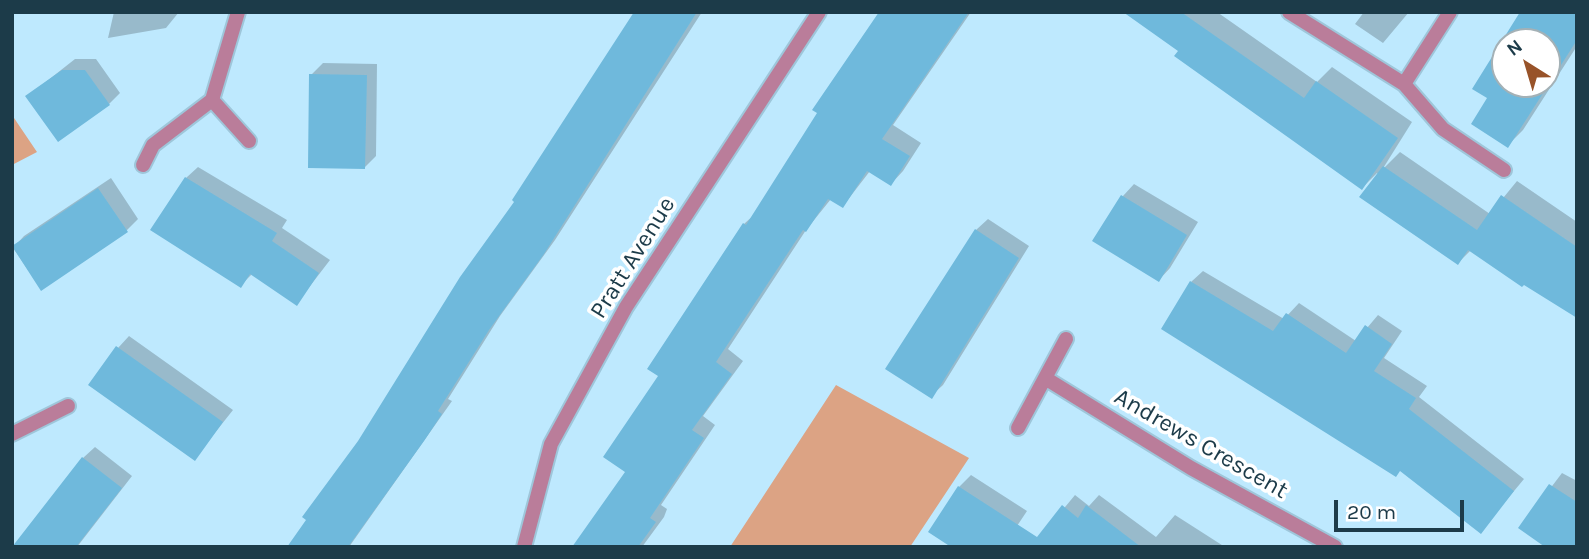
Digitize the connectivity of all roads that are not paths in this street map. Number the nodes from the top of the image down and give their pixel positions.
1 (238, 12) edge
2 (819, 12) edge
3 (1289, 12) edge
4 (1450, 12) edge
5 (1405, 85) junction
6 (212, 100) junction
7 (249, 141) dead end
8 (144, 165) dead end
9 (1504, 170) dead end
10 (1066, 339) dead end
11 (1045, 378) junction
12 (68, 406) dead end
13 (1018, 428) dead end
14 (12, 434) edge
15 (524, 547) edge
16 (1335, 547) edge

1 - 6 street
2 - 15 street, Pratt Avenue
3 - 5 street
4 - 5 street
5 - 9 street
6 - 7 street
6 - 8 street
10 - 11 street
11 - 13 street
11 - 16 street, Andrews Crescent
12 - 14 street

